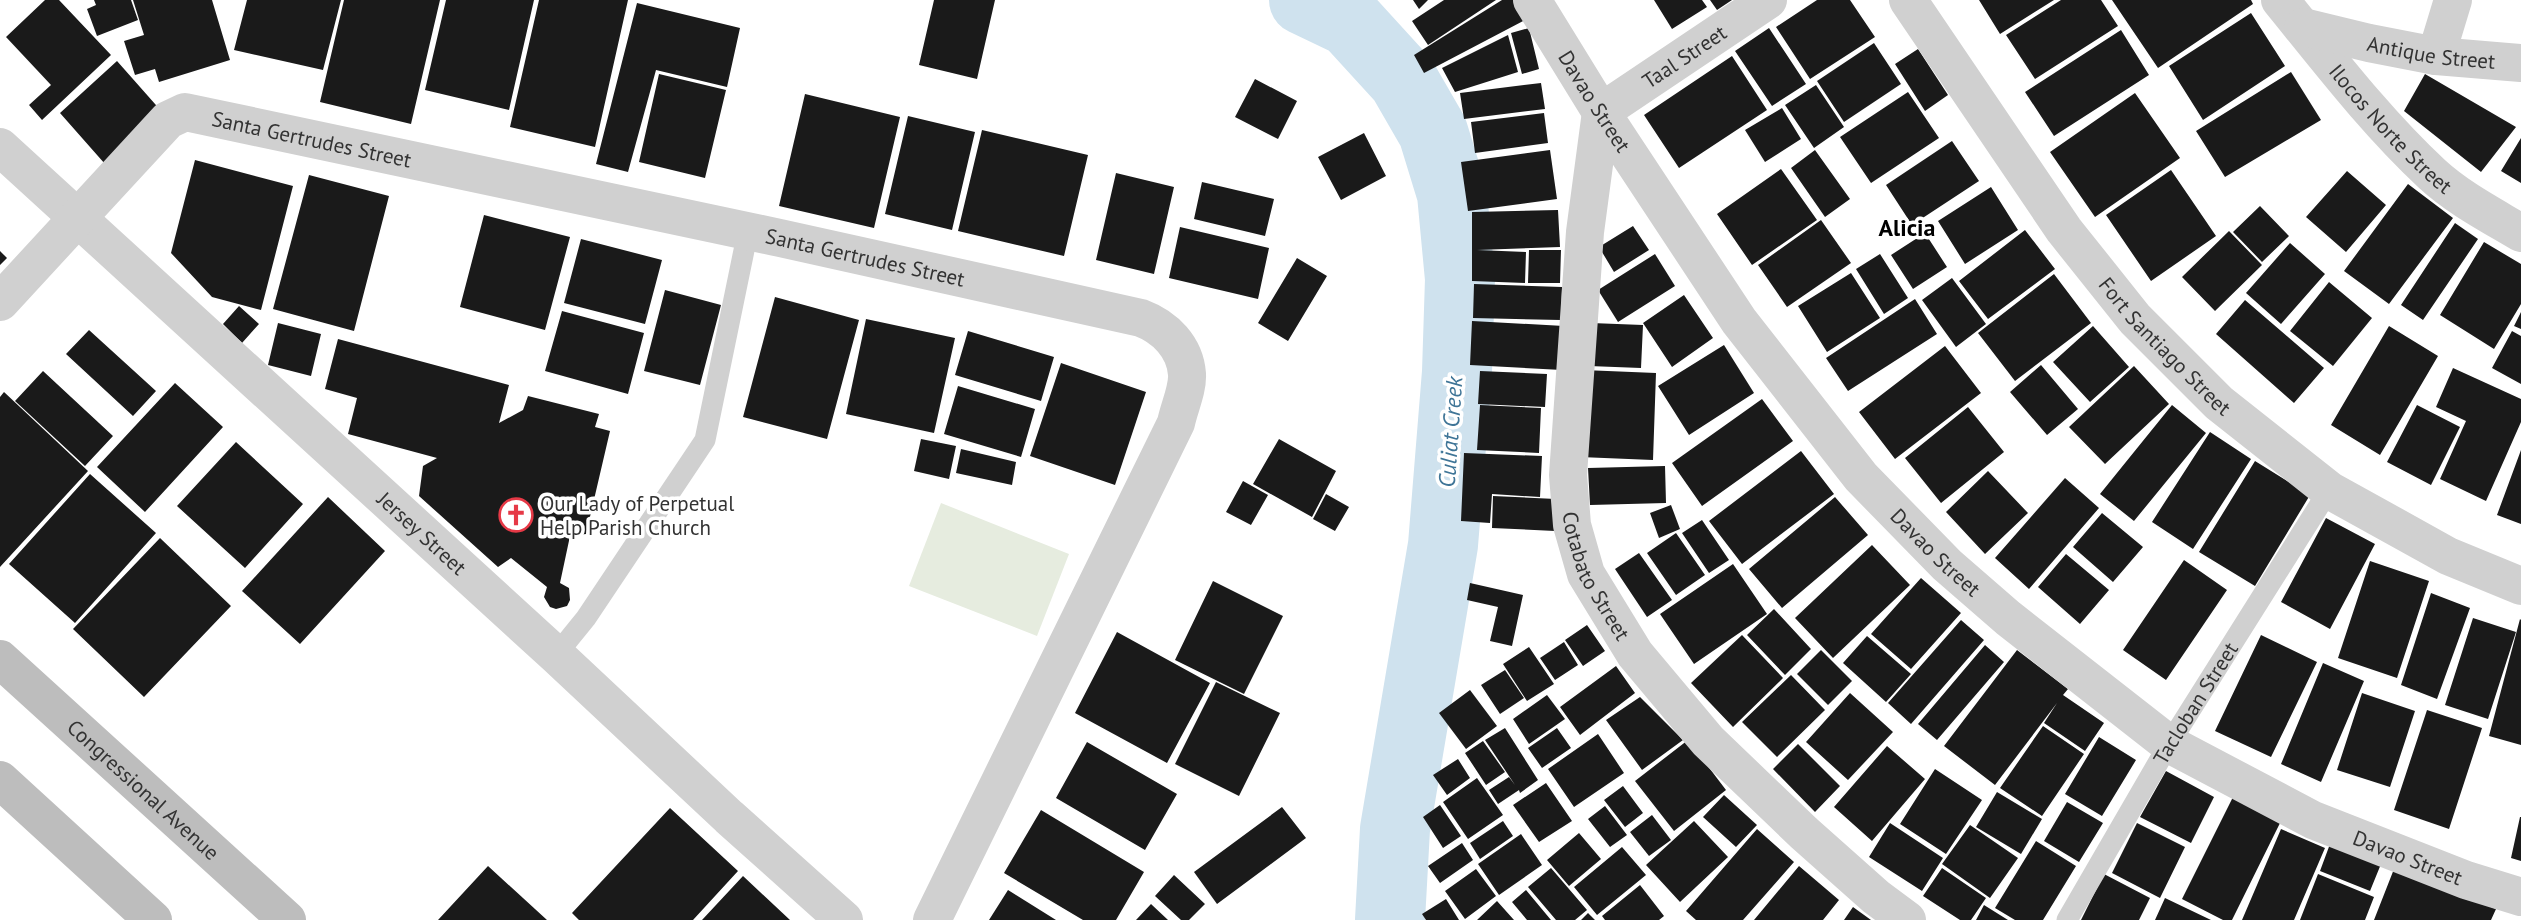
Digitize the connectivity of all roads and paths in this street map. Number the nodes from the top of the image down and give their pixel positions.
1 (1532, 0) edge
2 (1768, 0) edge
3 (1908, 0) edge
4 (2453, 0) edge
5 (2291, 14) edge
6 (2436, 56) junction
7 (2521, 63) edge
8 (1601, 112) junction
9 (0, 147) edge
10 (76, 217) junction
11 (748, 231) junction
12 (2521, 233) edge
13 (0, 302) edge
14 (2329, 490) junction
15 (2521, 586) edge
16 (556, 655) junction
17 (0, 659) edge
18 (2169, 744) junction
19 (0, 780) edge
20 (2521, 897) edge
21 (153, 920) edge
22 (287, 920) edge
23 (844, 920) edge
24 (932, 920) edge
25 (1907, 920) edge
26 (2067, 920) edge

1 - 8 street, Davao Street
2 - 8 street, Taal Street
3 - 14 street, Fort Santiago Street
4 - 6 street
5 - 6 street, Antique Street
5 - 12 street, Ilocos Norte Street
6 - 7 street, Antique Street
8 - 18 street, Davao Street
8 - 25 street, Cotabato Street
9 - 10 street, Jersey Street
10 - 11 street, Santa Gertrudes Street
10 - 13 street, Santa Gertrudes Street
10 - 16 street, Jersey Street
11 - 16 lane
11 - 24 street, Santa Gertrudes Street
14 - 15 street, Fort Santiago Street
14 - 18 lane, Tacloban Street
16 - 23 street, Jersey Street
17 - 22 main road, Congressional Avenue
18 - 20 street, Davao Street
18 - 26 lane, Tacloban Street
19 - 21 main road

